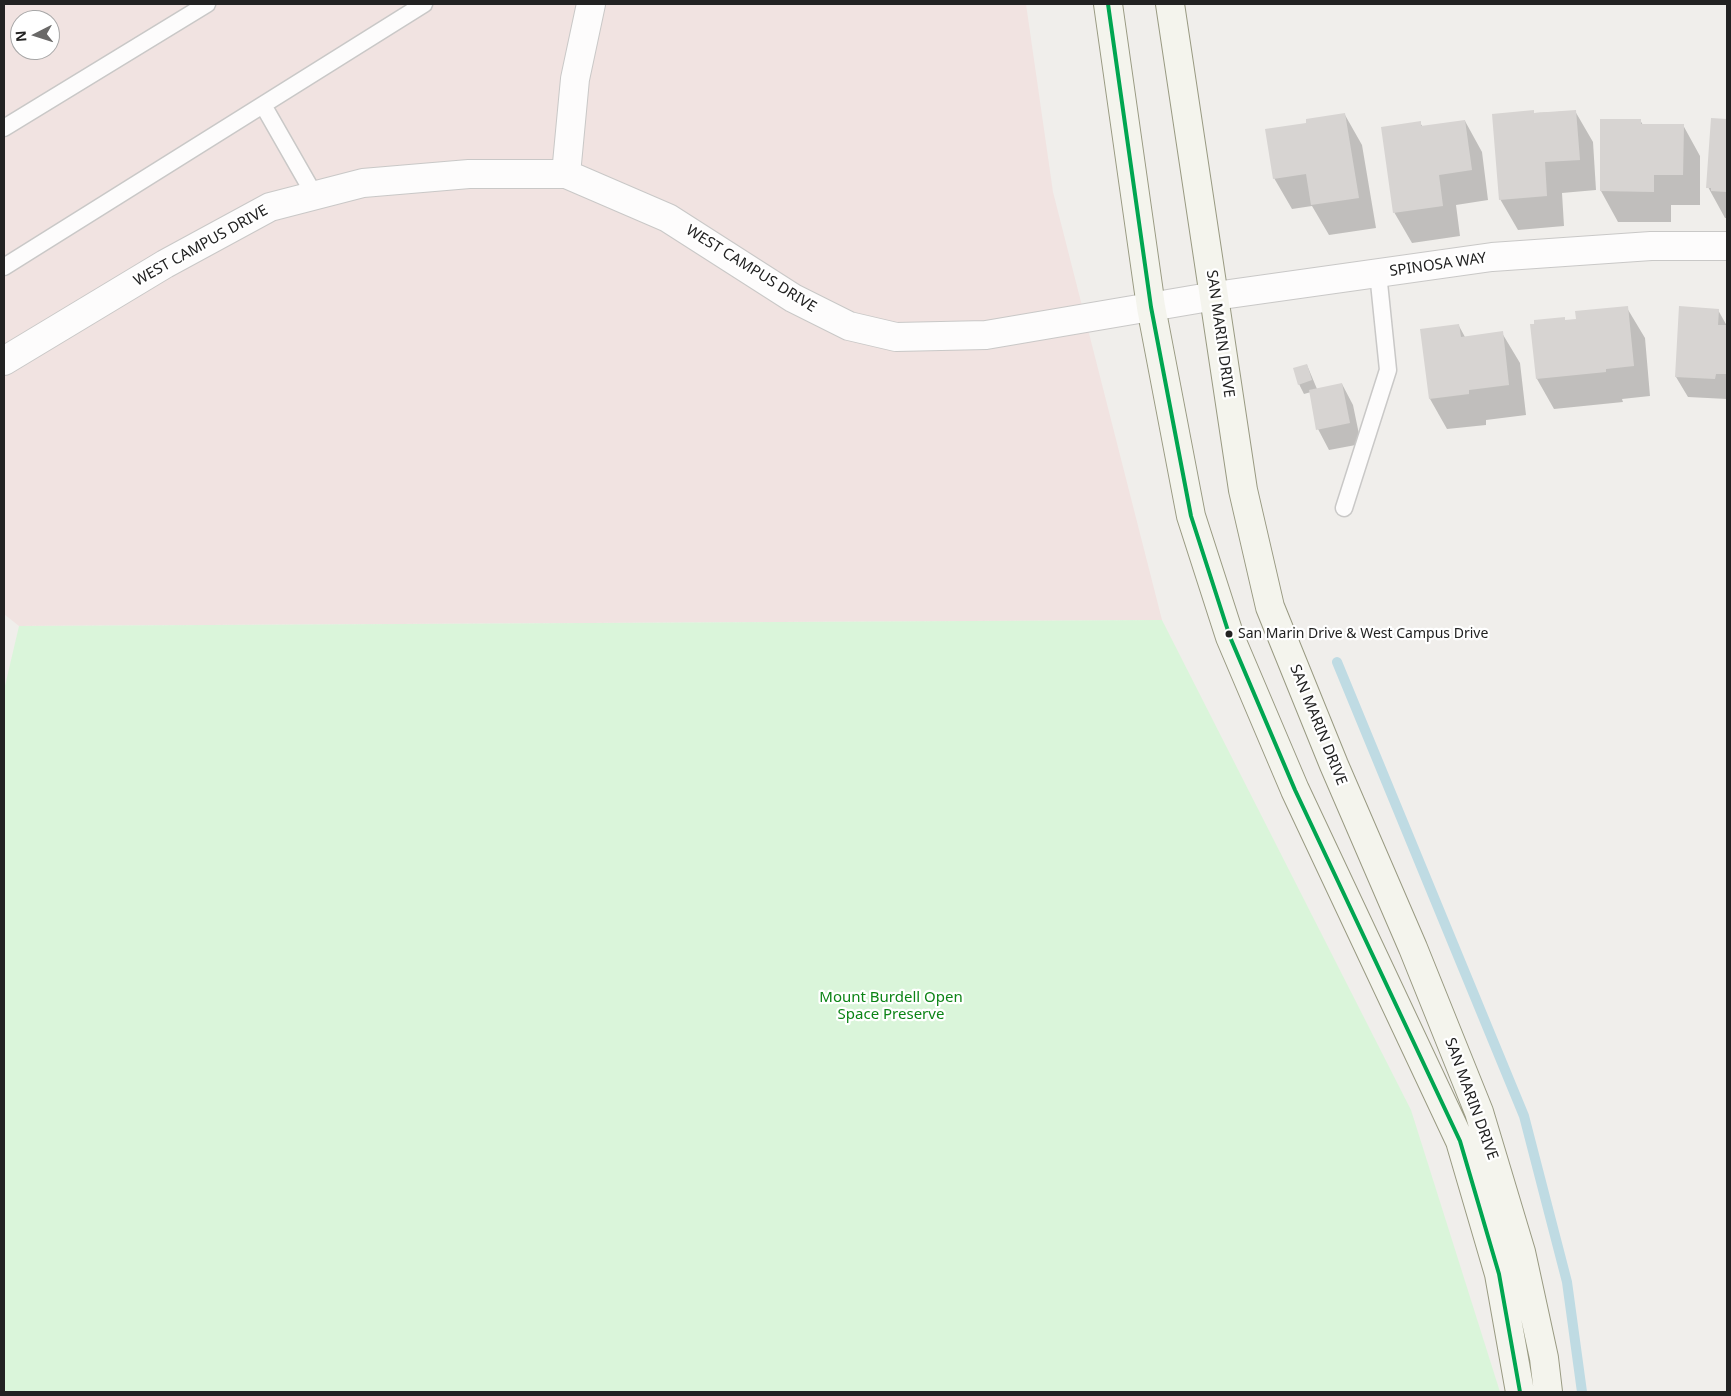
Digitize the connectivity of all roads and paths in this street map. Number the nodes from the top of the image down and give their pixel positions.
1 (207, 4) edge
2 (424, 4) edge
3 (591, 4) edge
4 (1108, 4) edge
5 (1170, 4) edge
6 (263, 105) junction
7 (4, 128) edge
8 (566, 174) junction
9 (315, 196) junction
10 (1727, 246) edge
11 (4, 267) edge
12 (1378, 273) junction
13 (1215, 296) junction
14 (1151, 306) junction
15 (4, 361) edge
16 (1344, 508) dead end
17 (1520, 1392) edge
18 (1548, 1392) edge

1 - 7 lane
2 - 6 lane
3 - 8 street
4 - 14 main road, SAN MARIN DRIVE
5 - 13 main road, SAN MARIN DRIVE
6 - 9 lane
6 - 11 lane
8 - 9 street, WEST CAMPUS DRIVE
8 - 14 street, WEST CAMPUS DRIVE
9 - 15 street, WEST CAMPUS DRIVE
10 - 12 street, SPINOSA WAY
12 - 13 street, SPINOSA WAY
12 - 16 lane
13 - 14 street, SPINOSA WAY
13 - 18 main road, SAN MARIN DRIVE
14 - 17 main road, SAN MARIN DRIVE

